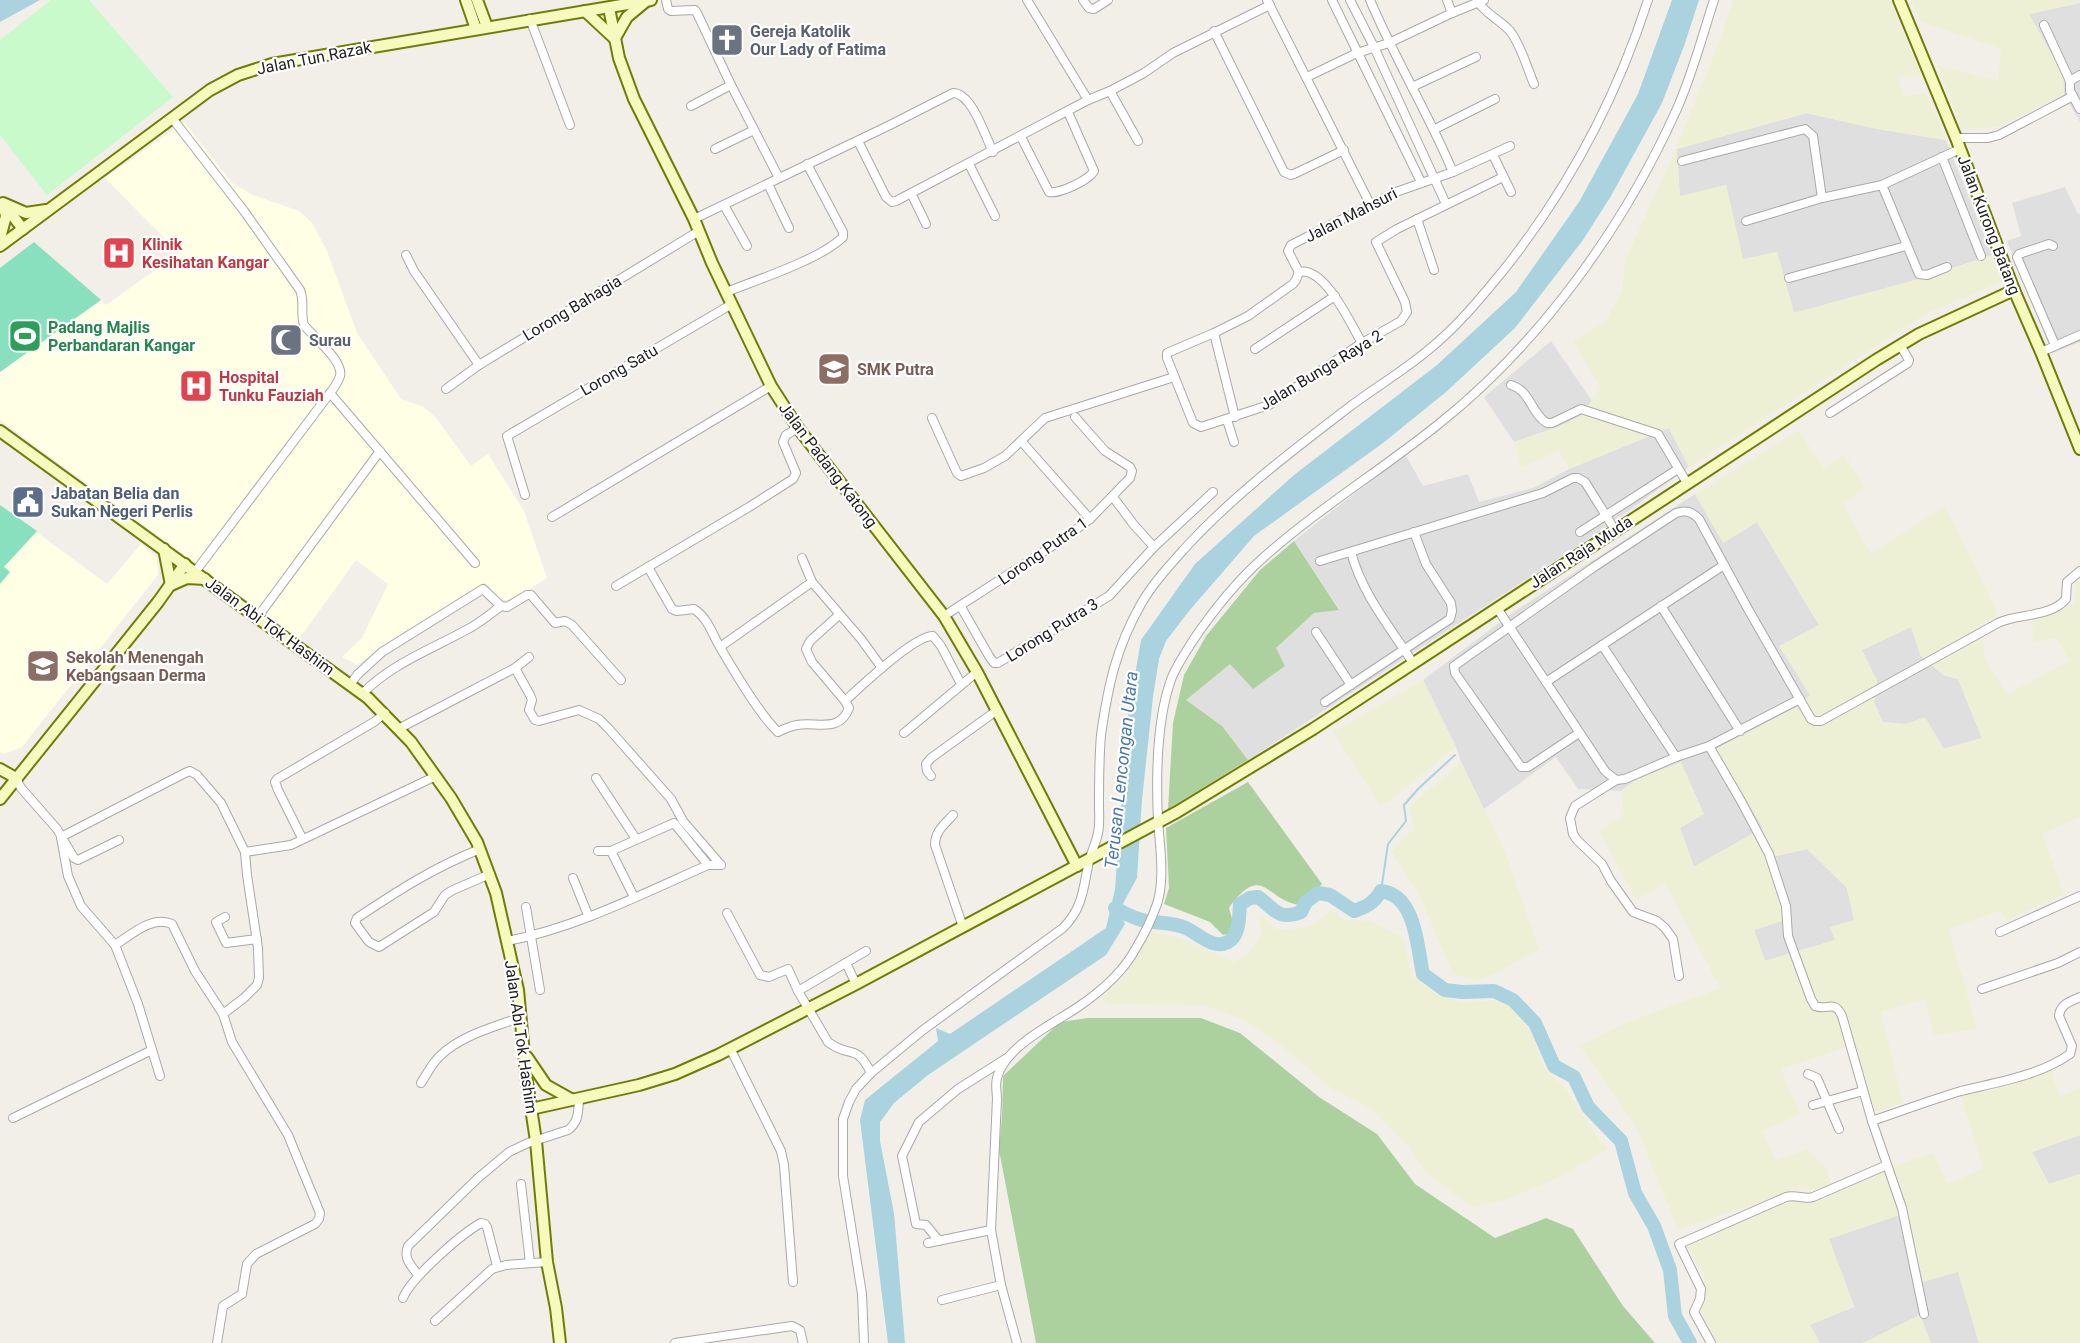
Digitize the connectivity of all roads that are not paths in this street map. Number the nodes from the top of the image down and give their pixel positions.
1 (466, 0) edge
2 (477, 0) edge
3 (649, 0) edge
4 (666, 0) edge
5 (1027, 0) edge
6 (1083, 0) edge
7 (1108, 0) edge
8 (1332, 0) edge
9 (1350, 0) edge
10 (1370, 0) edge
11 (1447, 0) edge
12 (1648, 0) edge
13 (1714, 0) edge
14 (1899, 0) edge
15 (1481, 1) edge
16 (1269, 3) edge
17 (609, 8) junction
18 (585, 12) junction
19 (1452, 13) junction
20 (530, 19) junction
21 (2044, 25) dead end
22 (487, 27) junction
23 (476, 29) junction
24 (1214, 31) junction
25 (615, 38) junction
26 (1389, 43) junction
27 (1374, 47) junction
28 (1357, 53) junction
29 (1476, 57) dead end
30 (2080, 75) edge
31 (1307, 77) junction
32 (2070, 81) junction
33 (1534, 84) dead end
34 (731, 85) junction
35 (1412, 87) junction
36 (1110, 91) junction
37 (2073, 96) junction
38 (1495, 99) dead end
39 (1088, 100) junction
40 (691, 106) dead end
41 (2080, 109) edge
42 (1068, 112) junction
43 (172, 118) junction
44 (570, 125) dead end
45 (1435, 129) junction
46 (754, 130) junction
47 (1021, 137) junction
48 (1956, 138) junction
49 (858, 141) junction
50 (1138, 141) dead end
51 (1510, 146) dead end
52 (715, 149) dead end
53 (1960, 149) junction
54 (1344, 150) junction
55 (993, 152) junction
56 (1493, 155) junction
57 (1942, 157) junction
58 (1682, 160) dead end
59 (807, 164) junction
60 (969, 164) junction
61 (1453, 172) junction
62 (1433, 177) junction
63 (1503, 177) junction
64 (779, 178) junction
65 (1421, 182) junction
66 (768, 184) junction
67 (1882, 185) junction
68 (1511, 192) dead end
69 (911, 193) junction
70 (1822, 198) junction
71 (2, 201) edge
72 (1370, 204) junction
73 (1446, 204) junction
74 (724, 205) junction
75 (55, 206) junction
76 (995, 216) dead end
77 (694, 219) junction
78 (1418, 219) junction
79 (1746, 221) dead end
80 (926, 224) dead end
81 (789, 228) dead end
82 (23, 229) junction
83 (699, 231) junction
84 (0, 238) edge
85 (0, 246) edge
86 (747, 246) dead end
87 (1906, 246) junction
88 (2053, 246) dead end
89 (406, 255) dead end
90 (1981, 256) dead end
91 (1947, 267) dead end
92 (1298, 269) junction
93 (1434, 270) dead end
94 (1789, 278) dead end
95 (2014, 290) junction
96 (726, 292) junction
97 (1335, 297) junction
98 (732, 304) junction
99 (1214, 333) junction
100 (2080, 335) edge
101 (1362, 344) junction
102 (1900, 345) junction
103 (2055, 345) junction
104 (1256, 349) dead end
105 (2041, 352) junction
106 (479, 365) junction
107 (1174, 377) junction
108 (1511, 385) dead end
109 (771, 386) junction
110 (446, 389) dead end
111 (330, 393) junction
112 (1830, 413) dead end
113 (932, 417) dead end
114 (1074, 417) dead end
115 (1231, 419) junction
116 (798, 428) junction
117 (0, 431) edge
118 (1022, 442) junction
119 (1234, 442) dead end
120 (2080, 448) edge
121 (380, 451) junction
122 (1678, 469) junction
123 (1687, 483) junction
124 (1213, 492) dead end
125 (525, 495) dead end
126 (1113, 497) junction
127 (1606, 516) junction
128 (552, 517) dead end
129 (1090, 519) junction
130 (1615, 530) junction
131 (1414, 532) junction
132 (1580, 532) dead end
133 (1154, 547) junction
134 (164, 549) junction
135 (1351, 552) junction
136 (802, 558) dead end
137 (1320, 561) dead end
138 (475, 563) dead end
139 (185, 564) junction
140 (1724, 565) junction
141 (648, 567) junction
142 (2080, 571) edge
143 (195, 572) junction
144 (206, 579) junction
145 (812, 582) junction
146 (171, 585) junction
147 (616, 586) dead end
148 (501, 606) junction
149 (1661, 606) junction
150 (961, 607) junction
151 (1497, 608) junction
152 (839, 615) junction
153 (944, 616) junction
154 (258, 618) junction
155 (1509, 626) junction
156 (1316, 632) dead end
157 (1602, 645) junction
158 (720, 647) junction
159 (1404, 650) junction
160 (529, 657) dead end
161 (1413, 663) junction
162 (515, 668) junction
163 (882, 668) junction
164 (977, 672) junction
165 (621, 680) dead end
166 (1546, 682) junction
167 (961, 684) junction
168 (350, 685) junction
169 (1351, 685) junction
170 (362, 694) junction
171 (1800, 699) junction
172 (845, 701) junction
173 (1325, 702) dead end
174 (996, 711) junction
175 (385, 713) junction
176 (400, 728) junction
177 (1740, 731) junction
178 (904, 733) dead end
179 (1579, 733) junction
180 (1708, 746) junction
181 (1676, 757) junction
182 (0, 769) edge
183 (436, 776) junction
184 (931, 777) dead end
185 (596, 778) dead end
186 (1616, 780) junction
187 (12, 784) edge
188 (0, 799) edge
189 (953, 815) dead end
190 (1156, 824) junction
191 (61, 837) junction
192 (302, 838) junction
193 (636, 839) junction
194 (119, 840) dead end
195 (480, 849) junction
196 (598, 851) dead end
197 (611, 851) junction
198 (245, 852) junction
199 (1089, 860) junction
200 (708, 865) junction
201 (1077, 866) junction
202 (490, 874) junction
203 (573, 878) dead end
204 (2080, 896) edge
205 (634, 897) junction
206 (526, 907) dead end
207 (727, 914) dead end
208 (588, 915) junction
209 (225, 917) dead end
210 (963, 927) junction
211 (2000, 932) dead end
212 (531, 937) junction
213 (257, 939) junction
214 (507, 941) junction
215 (114, 945) junction
216 (866, 951) dead end
217 (2080, 952) edge
218 (846, 963) junction
219 (1679, 976) dead end
220 (856, 984) junction
221 (1982, 989) dead end
222 (540, 990) dead end
223 (798, 991) junction
224 (2080, 997) edge
225 (808, 1008) junction
226 (222, 1014) junction
227 (521, 1017) junction
228 (730, 1048) junction
229 (152, 1050) junction
230 (526, 1055) junction
231 (1010, 1055) junction
232 (870, 1073) junction
233 (1808, 1074) dead end
234 (160, 1076) dead end
235 (421, 1083) dead end
236 (1863, 1091) junction
237 (575, 1099) junction
238 (1829, 1102) junction
239 (1813, 1105) dead end
240 (531, 1108) junction
241 (13, 1119) dead end
242 (1872, 1121) junction
243 (1839, 1129) dead end
244 (536, 1141) junction
245 (1887, 1165) junction
246 (521, 1184) dead end
247 (991, 1230) junction
248 (939, 1241) junction
249 (928, 1243) dead end
250 (547, 1262) junction
251 (530, 1263) junction
252 (497, 1266) junction
253 (418, 1275) junction
254 (793, 1282) dead end
255 (1001, 1285) junction
256 (403, 1298) dead end
257 (942, 1300) dead end
258 (1924, 1314) dead end
259 (435, 1322) dead end
260 (744, 1334) junction
261 (217, 1343) edge
262 (560, 1343) edge
263 (675, 1343) edge
264 (745, 1343) edge
265 (803, 1343) edge
266 (864, 1343) edge
267 (1015, 1343) edge
268 (1710, 1343) edge

1 - 23 street
2 - 22 street
3 - 17 street, Jalan Tun Razak
3 - 25 street
4 - 34 street
5 - 39 street
6 - 7 street
8 - 28 street
9 - 27 street
10 - 26 street
11 - 19 street
12 - 199 street
13 - 190 street
14 - 48 street, Jalan Kurong Batang
15 - 19 street
15 - 33 street
16 - 24 street
16 - 31 street
17 - 18 street, Jalan Tun Razak
17 - 25 street, Jalan Padang Katong
18 - 20 street, Jalan Tun Razak
18 - 25 street
19 - 26 street
20 - 22 street, Jalan Tun Razak
20 - 44 street
21 - 32 street
22 - 23 street, Jalan Tun Razak
23 - 43 street, Jalan Tun Razak
24 - 36 street
24 - 54 street
25 - 77 street, Jalan Padang Katong
26 - 27 street
26 - 35 street
27 - 28 street
27 - 62 street
28 - 31 street
28 - 65 street
29 - 35 street
30 - 32 street
31 - 54 street
32 - 37 street
34 - 40 street
34 - 46 street
35 - 45 street
36 - 39 street
36 - 50 street
37 - 41 street
37 - 48 street
38 - 45 street
39 - 42 street
42 - 47 street
42 - 47 street
43 - 75 street, Jalan Tun Razak
43 - 111 street
45 - 61 street
46 - 52 street
46 - 64 street
47 - 55 street
48 - 53 street, Jalan Kurong Batang
49 - 55 street
49 - 59 street
49 - 69 street
51 - 56 street, Jalan Mahsuri
53 - 57 street
53 - 95 street, Jalan Kurong Batang
54 - 72 street
55 - 60 street
56 - 61 street, Jalan Mahsuri
56 - 63 street
57 - 67 street
57 - 90 street
58 - 70 street
59 - 64 street
59 - 96 street
60 - 69 street
60 - 76 street
61 - 62 street, Jalan Mahsuri
62 - 65 street, Jalan Mahsuri
62 - 73 street
63 - 68 street
63 - 73 street
64 - 66 street
65 - 72 street, Jalan Mahsuri
66 - 74 street
66 - 81 street
67 - 70 street
67 - 87 street
69 - 80 street
70 - 79 street
71 - 75 street
71 - 82 street
71 - 84 street
72 - 92 street, Jalan Mahsuri
73 - 78 street
74 - 77 street
74 - 86 street
75 - 82 street, Jalan Tun Razak
77 - 83 street, Jalan Padang Katong
78 - 93 street
78 - 101 street, Jalan Bunga Raya 2
82 - 85 street, Jalan Tun Razak
83 - 96 street, Jalan Padang Katong
83 - 106 street, Lorong Bahagia
87 - 91 street
87 - 94 street
88 - 103 street
89 - 106 street
92 - 97 street
92 - 99 street
95 - 102 street, Jalan Raja Muda
95 - 105 street, Jalan Kurong Batang
96 - 98 street, Jalan Padang Katong
97 - 101 street
97 - 104 street
98 - 109 street, Jalan Padang Katong
98 - 125 street, Lorong Satu
99 - 107 street
99 - 115 street
100 - 103 street
101 - 115 street, Jalan Bunga Raya 2
102 - 112 street
102 - 123 street, Jalan Raja Muda
103 - 105 street
105 - 120 street, Jalan Kurong Batang
106 - 110 street, Lorong Bahagia
107 - 115 street, Jalan Bunga Raya 2
107 - 118 street
108 - 122 street
109 - 116 street, Jalan Padang Katong
109 - 128 street
111 - 121 street
111 - 143 street
113 - 118 street
114 - 126 street, Lorong Putra 1
115 - 119 street
116 - 141 street
116 - 153 street, Jalan Padang Katong
117 - 134 street, Jalan Abi Tok Hashim
118 - 129 street
121 - 138 street
121 - 154 street
122 - 123 street
122 - 127 street
123 - 130 street, Jalan Raja Muda
124 - 133 street, Lorong Putra 3
126 - 129 street, Lorong Putra 1
126 - 133 street
127 - 130 street
127 - 131 street
127 - 132 street
129 - 150 street, Lorong Putra 1
130 - 151 street, Jalan Raja Muda
131 - 135 street
131 - 159 street
133 - 150 street, Lorong Putra 3
134 - 139 street, Jalan Abi Tok Hashim
134 - 146 street
135 - 137 street
135 - 159 street
136 - 145 street
139 - 143 street, Jalan Abi Tok Hashim
139 - 146 street
140 - 149 street
140 - 155 street
140 - 171 street
141 - 147 street
141 - 158 street
142 - 171 street
143 - 144 street, Jalan Abi Tok Hashim
144 - 146 street
144 - 154 street, Jalan Abi Tok Hashim
145 - 152 street
145 - 158 street
146 - 187 street
148 - 165 street
148 - 168 street
148 - 170 street
149 - 157 street
149 - 177 street
150 - 153 street, Lorong Putra 1
151 - 155 street
151 - 161 street, Jalan Raja Muda
152 - 163 street
152 - 172 street
153 - 164 street, Jalan Padang Katong
154 - 168 street, Jalan Abi Tok Hashim
155 - 166 street
155 - 179 street
156 - 169 street
157 - 166 street
157 - 181 street
158 - 172 street
159 - 161 street
159 - 169 street
160 - 162 street
161 - 190 street, Jalan Raja Muda
162 - 176 street
162 - 200 street
163 - 167 street
163 - 172 street
164 - 167 street
164 - 174 street, Jalan Padang Katong
166 - 179 street
167 - 178 street
168 - 170 street, Jalan Abi Tok Hashim
169 - 173 street
170 - 175 street, Jalan Abi Tok Hashim
171 - 177 street
174 - 184 street
174 - 201 street, Jalan Padang Katong
175 - 176 street, Jalan Abi Tok Hashim
175 - 192 street
176 - 183 street, Jalan Abi Tok Hashim
177 - 180 street
179 - 186 street
180 - 181 street
180 - 236 street
181 - 186 street
182 - 187 street
183 - 192 street
183 - 195 street, Jalan Abi Tok Hashim
185 - 193 street
186 - 219 street
187 - 188 street
187 - 191 street
189 - 210 street
190 - 199 street, Jalan Raja Muda
190 - 231 street
191 - 194 street
191 - 198 street
191 - 215 street
192 - 198 street
193 - 197 street
193 - 200 street
195 - 202 street, Jalan Abi Tok Hashim
195 - 202 street
196 - 197 street
197 - 205 street
198 - 213 street
199 - 201 street, Jalan Raja Muda
199 - 232 street
200 - 205 street
201 - 210 street, Jalan Raja Muda
202 - 214 street, Jalan Abi Tok Hashim
203 - 208 street
204 - 211 street
205 - 208 street
206 - 212 street
207 - 223 street
208 - 212 street
209 - 213 street
210 - 220 street, Jalan Raja Muda
212 - 214 street
212 - 222 street
213 - 226 street
214 - 227 street, Jalan Abi Tok Hashim
215 - 226 street
215 - 229 street
216 - 218 street
217 - 221 street
218 - 220 street
218 - 223 street
220 - 225 street, Jalan Raja Muda
223 - 225 street
224 - 242 street
225 - 228 street, Jalan Raja Muda
225 - 232 street
226 - 261 street
227 - 230 street, Jalan Abi Tok Hashim
227 - 235 street
228 - 237 street, Jalan Raja Muda
228 - 254 street
229 - 234 street
229 - 241 street
230 - 237 street
230 - 240 street, Jalan Abi Tok Hashim
231 - 247 street
231 - 248 street
232 - 266 street
233 - 238 street
236 - 238 street
236 - 242 street
237 - 240 street, Jalan Raja Muda
237 - 244 street
238 - 239 street
238 - 243 street
240 - 244 street, Jalan Abi Tok Hashim
242 - 245 street
244 - 250 street, Jalan Abi Tok Hashim
244 - 253 street
245 - 258 street
245 - 268 street
246 - 251 street
247 - 248 street
247 - 255 street
248 - 249 street
250 - 251 street
250 - 262 street, Jalan Abi Tok Hashim
251 - 252 street
252 - 253 street
252 - 259 street
253 - 256 street
255 - 257 street
255 - 267 street
260 - 263 street
260 - 264 street
260 - 265 street

